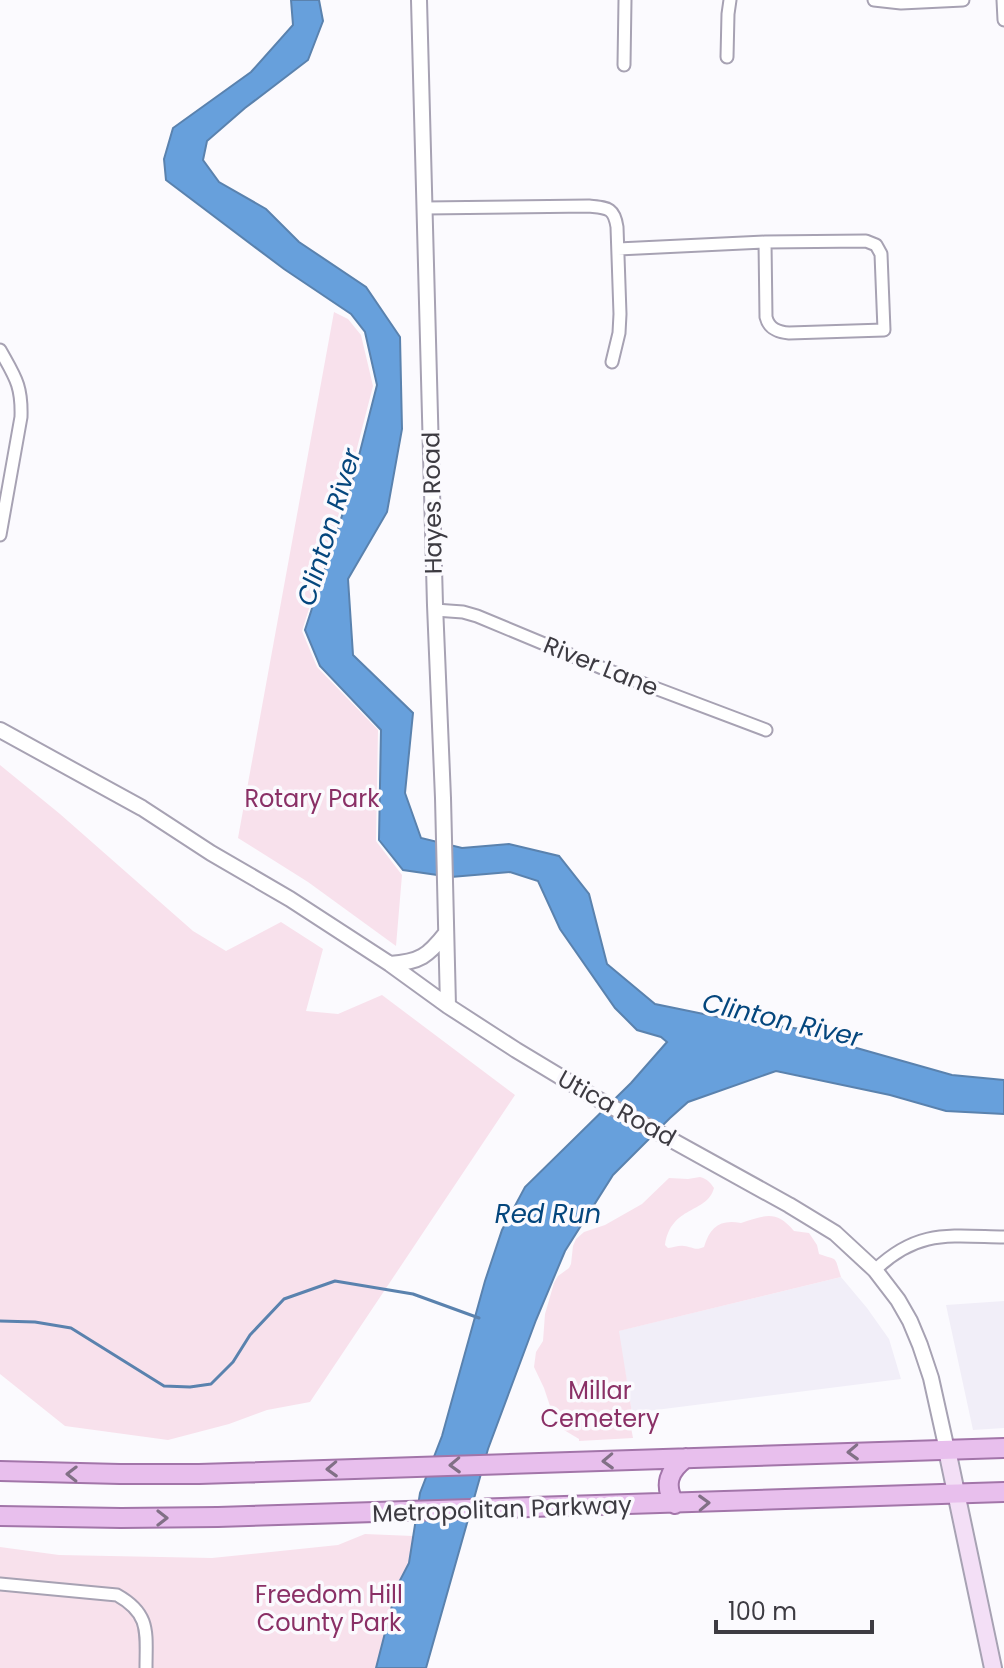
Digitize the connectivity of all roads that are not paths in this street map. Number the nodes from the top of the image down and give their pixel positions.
1 (419, 0) edge
2 (625, 0) edge
3 (730, 0) edge
4 (874, 0) edge
5 (963, 0) edge
6 (1003, 0) edge
7 (1004, 20) edge
8 (727, 57) dead end
9 (624, 65) dead end
10 (425, 208) junction
11 (765, 242) junction
12 (618, 249) junction
13 (0, 350) edge
14 (612, 362) dead end
15 (0, 535) edge
16 (435, 610) junction
17 (0, 730) edge
18 (766, 730) dead end
19 (446, 933) junction
20 (390, 964) junction
21 (448, 1006) junction
22 (1004, 1237) edge
23 (875, 1270) junction
24 (1004, 1448) edge
25 (947, 1450) junction
26 (686, 1458) junction
27 (0, 1471) edge
28 (1004, 1492) edge
29 (957, 1493) junction
30 (675, 1504) junction
31 (0, 1516) edge
32 (0, 1584) edge
33 (146, 1668) edge
34 (993, 1668) edge

1 - 10 street, Hayes Road
2 - 9 street
3 - 8 street
4 - 5 street
6 - 7 street
10 - 12 street
10 - 16 street, Hayes Road
11 - 11 street
11 - 12 street
12 - 14 street
13 - 15 street
16 - 18 street, River Lane
16 - 19 street, Hayes Road
17 - 20 street, Utica Road
19 - 20 street
19 - 21 street, Hayes Road
20 - 21 street, Utica Road
21 - 23 street, Utica Road
22 - 23 street
23 - 25 street, Utica Road
24 - 25 main road, Metropolitan Parkway
25 -> 26 main road, Metropolitan Parkway
25 - 29 main road, Utica Road
26 -> 27 main road, Metropolitan Parkway
26 - 30 main road
28 - 29 main road, Metropolitan Parkway
30 -> 29 main road, Metropolitan Parkway
29 - 34 main road, Utica Road
31 -> 30 main road, Metropolitan Parkway
32 - 33 street

